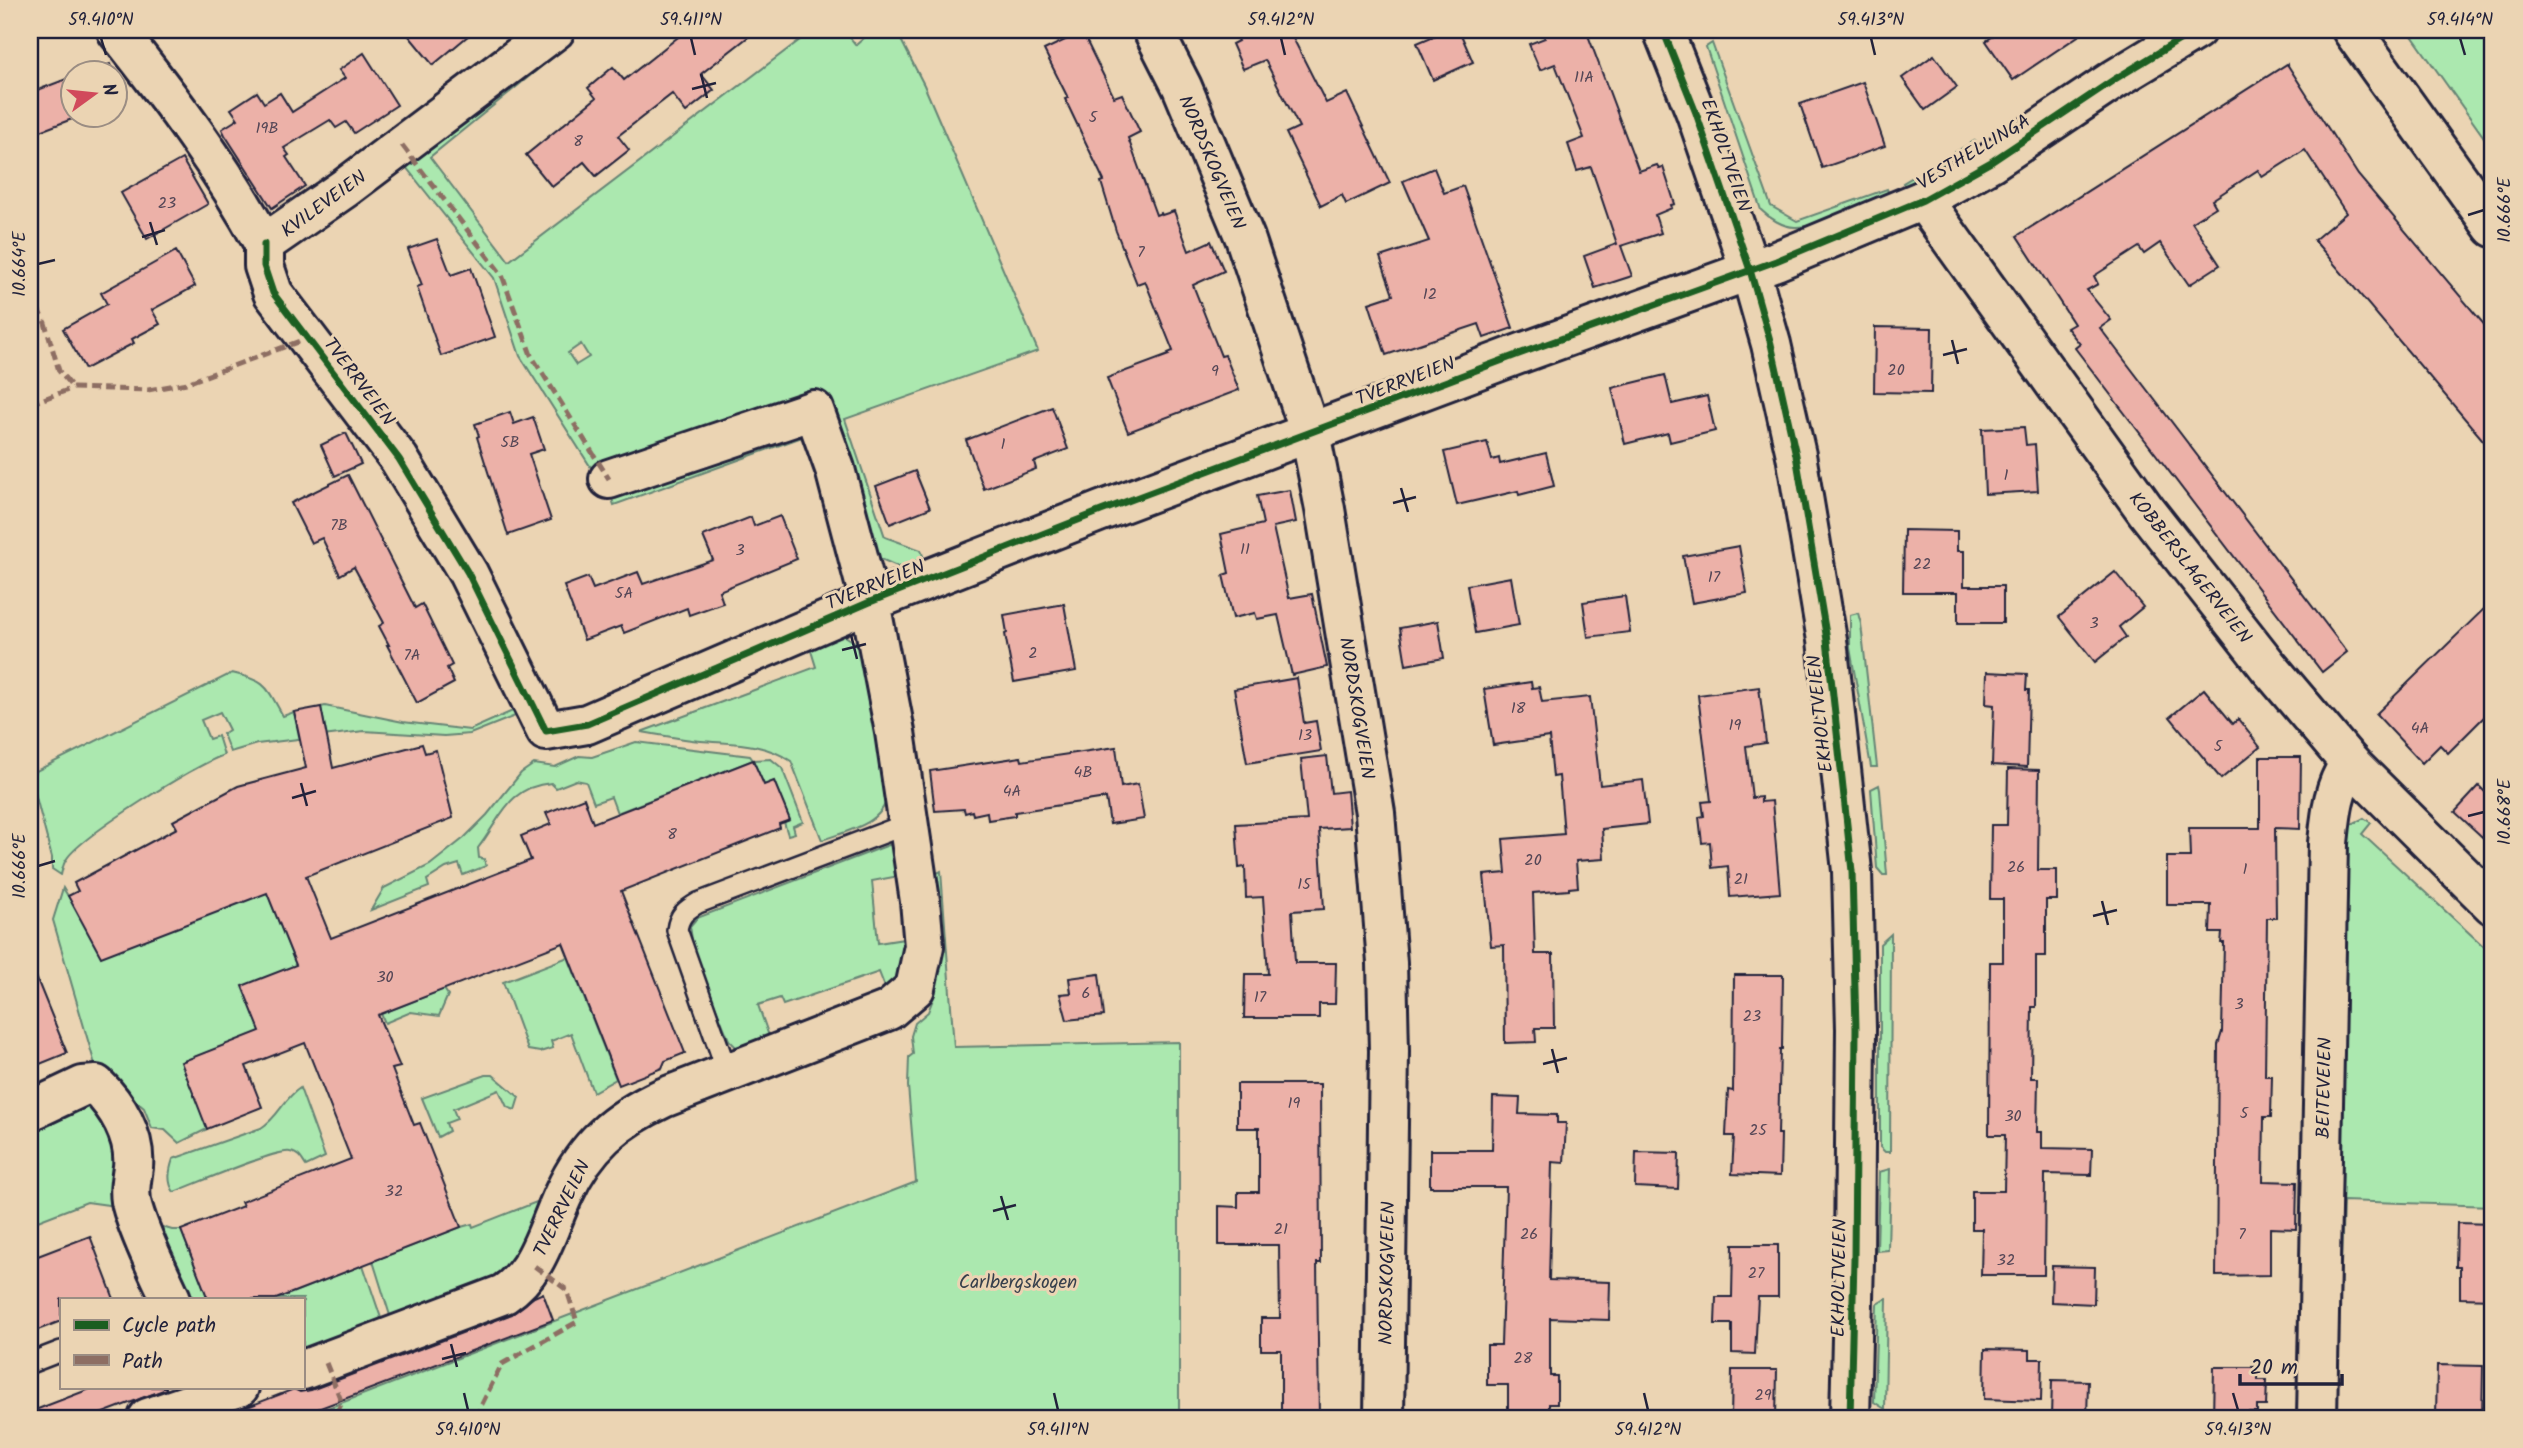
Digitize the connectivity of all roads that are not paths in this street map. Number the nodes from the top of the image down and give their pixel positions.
1 (555, 30) edge
2 (1153, 30) edge
3 (1663, 30) edge
4 (2196, 30) edge
5 (2352, 30) edge
6 (117, 31) edge
7 (1923, 200) junction
8 (2493, 227) edge
9 (264, 244) junction
10 (1750, 270) junction
11 (1310, 433) junction
12 (609, 480) dead end
13 (870, 602) junction
14 (2350, 763) junction
15 (907, 824) junction
16 (2493, 905) edge
17 (729, 1074) junction
18 (30, 1111) edge
19 (171, 1298) edge
20 (60, 1351) edge
21 (30, 1363) edge
22 (304, 1370) edge
23 (236, 1388) edge
24 (148, 1418) edge
25 (1384, 1418) edge
26 (1850, 1418) edge
27 (2317, 1418) edge

1 - 9 street, KVILEVEIEN
2 - 11 street, NORDSKOGVEIEN
3 - 10 street, EKHOLTVEIEN
4 - 7 street, VESTHELLINGA
5 - 8 street
6 - 9 street, KVILEVEIEN
7 - 10 street, VESTHELLINGA
7 - 14 street, KOBBERSLAGERVEIEN
9 - 13 street, TVERRVEIEN
10 - 11 street, TVERRVEIEN
10 - 26 street, EKHOLTVEIEN
11 - 13 street, TVERRVEIEN
11 - 25 street, NORDSKOGVEIEN
12 - 13 street, TVERRVEIEN
13 - 15 street, TVERRVEIEN
14 - 16 street, KOBBERSLAGERVEIEN
14 - 27 street, BEITEVEIEN
15 - 17 street, TVERRVEIEN
15 - 17 lane
17 - 22 street, TVERRVEIEN
18 - 19 street
20 - 21 lane
23 - 24 street

